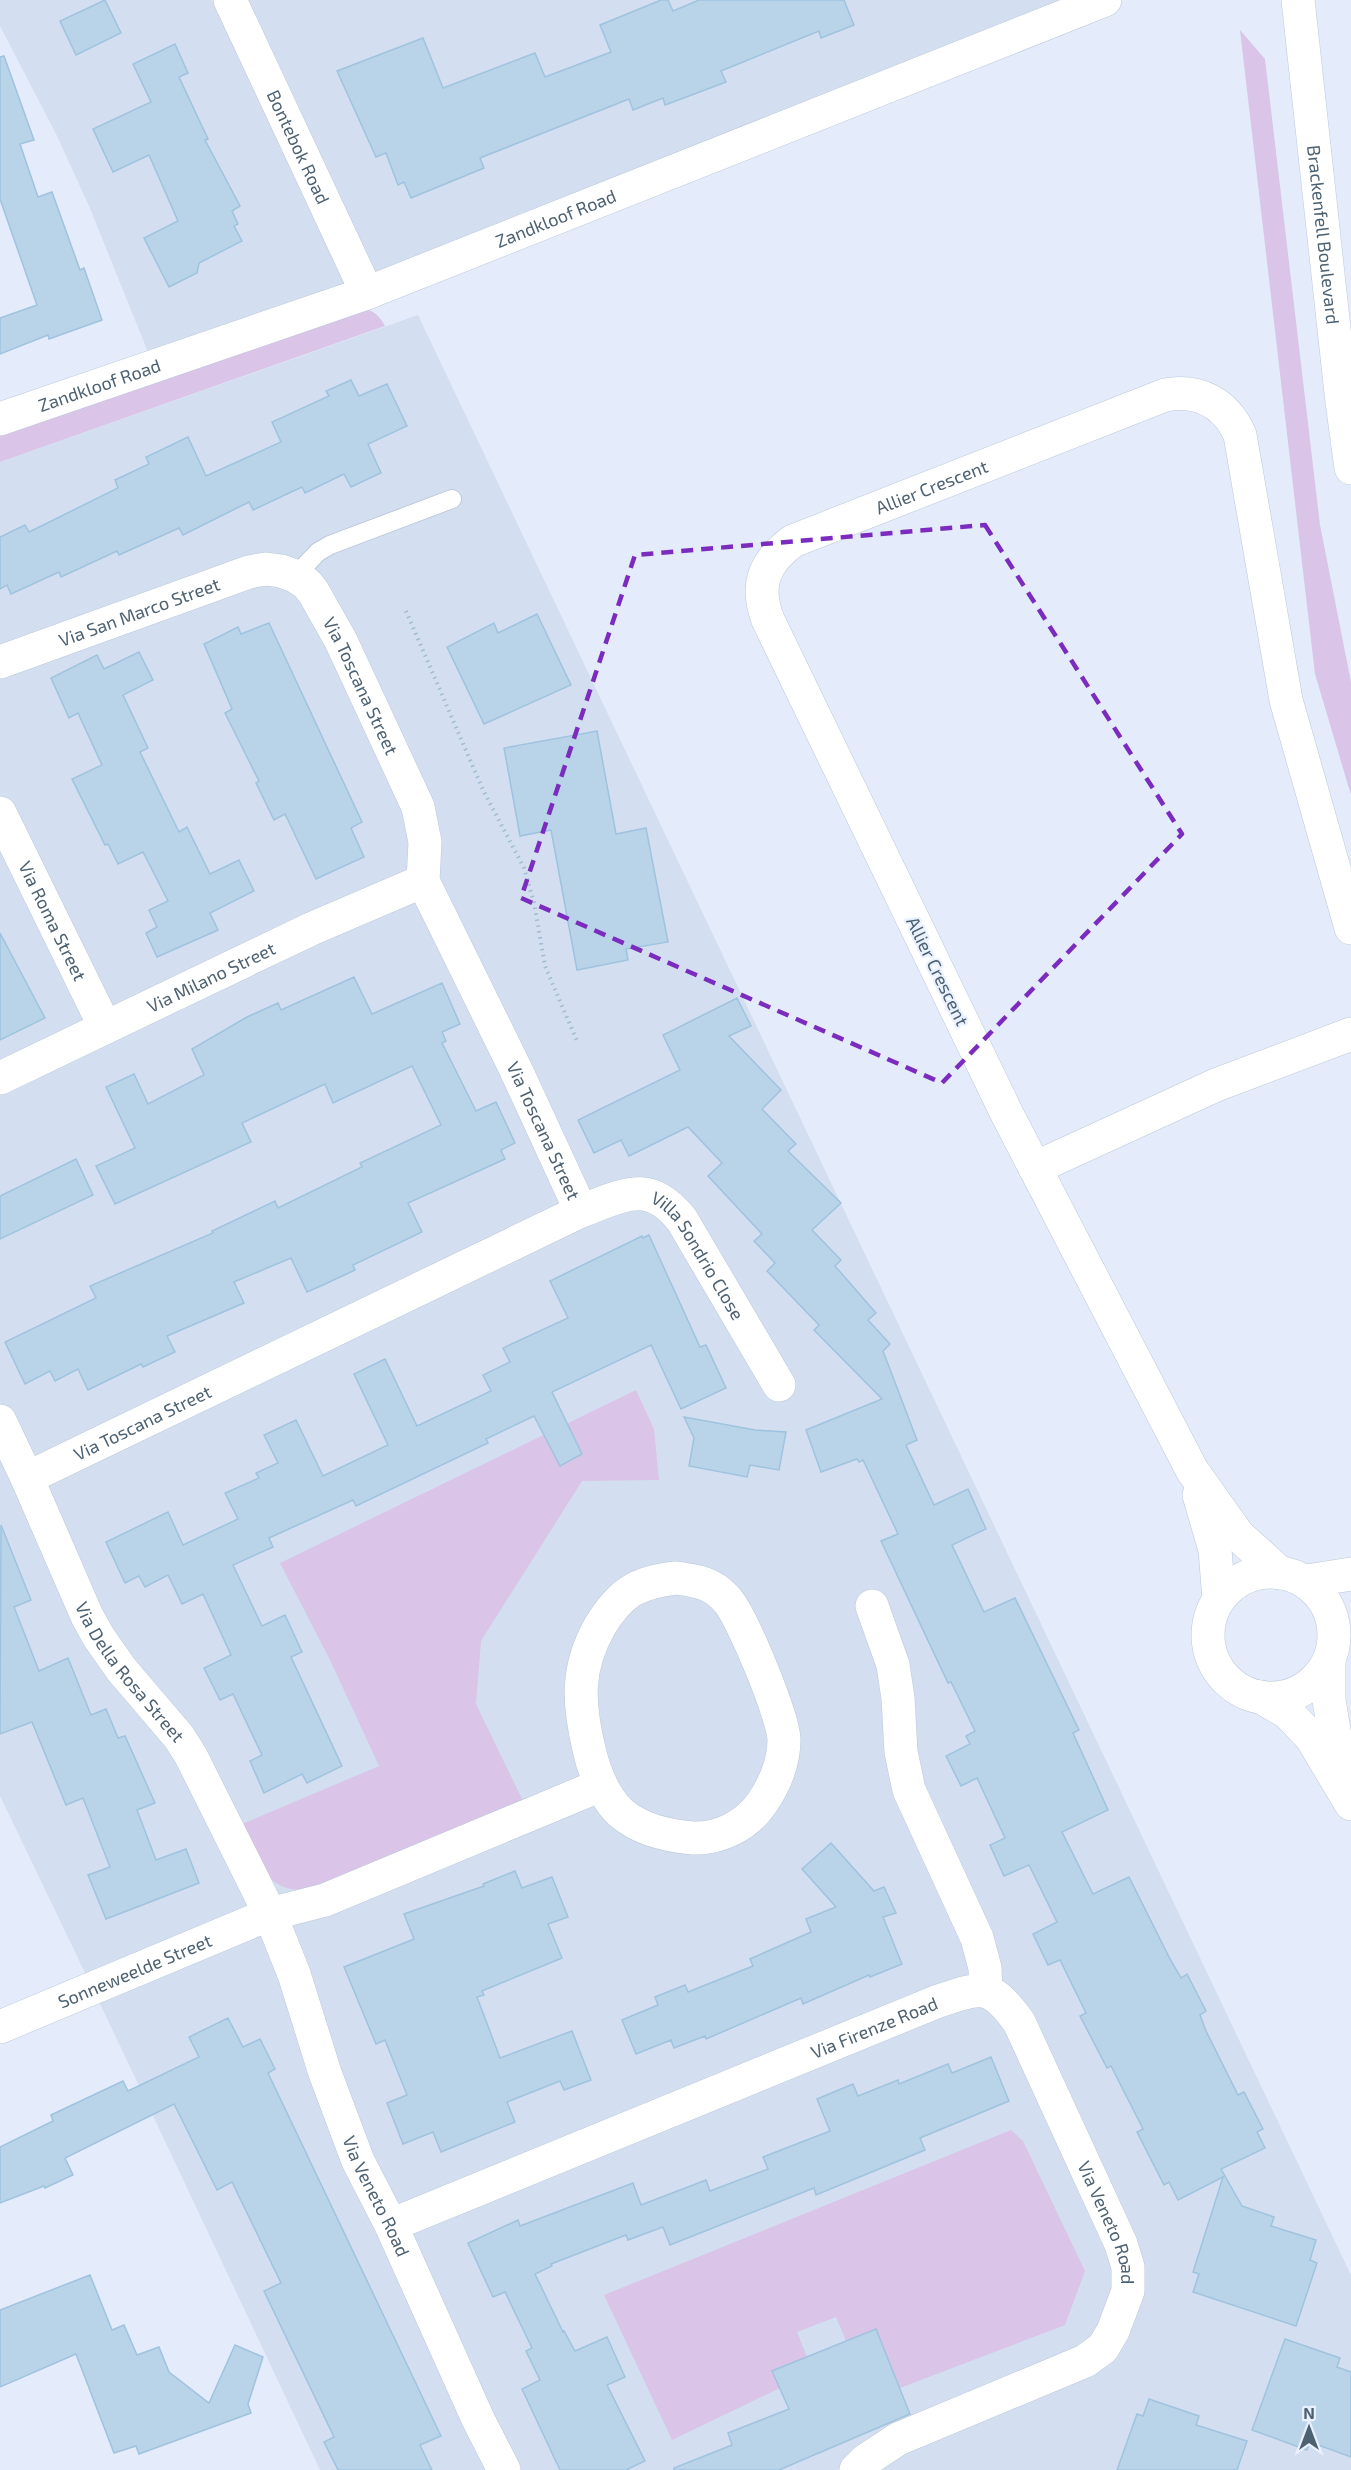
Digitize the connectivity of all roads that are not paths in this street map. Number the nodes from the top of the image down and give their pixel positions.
1 (230, 0) edge
2 (1105, 0) edge
3 (1298, 0) edge
4 (367, 293) junction
5 (0, 419) edge
6 (1351, 468) edge
7 (452, 499) dead end
8 (288, 574) junction
9 (0, 662) edge
10 (0, 813) edge
11 (423, 881) junction
12 (1351, 927) edge
13 (105, 1027) junction
14 (1351, 1034) edge
15 (0, 1078) edge
16 (1035, 1168) junction
17 (581, 1211) junction
18 (779, 1385) dead end
19 (0, 1421) edge
20 (1192, 1470) junction
21 (27, 1478) junction
22 (1351, 1574) edge
23 (1294, 1577) junction
24 (1219, 1599) junction
25 (872, 1606) dead end
26 (1338, 1642) edge
27 (1261, 1697) junction
28 (601, 1785) junction
29 (1348, 1798) edge
30 (270, 1914) junction
31 (986, 1990) junction
32 (0, 2027) edge
33 (390, 2225) junction
34 (504, 2470) edge
35 (856, 2470) edge

1 - 4 street, Bontebok Road
2 - 4 street, Zandkloof Road
3 - 6 street, Brackenfell Boulevard
4 - 5 street, Zandkloof Road
7 - 8 lane
8 - 9 street, Via San Marco Street
8 - 11 street, Via Toscana Street
10 - 13 street, Via Roma Street
11 - 13 street, Via Milano Street
11 - 17 street, Via Toscana Street
12 - 16 street, Allier Crescent
13 - 15 street, Via Milano Street
14 - 16 street
16 - 20 street, Allier Crescent
17 - 18 street, Villa Sondrio Close
17 - 21 street, Via Toscana Street
19 - 21 street, Via Della Rosa Street
20 - 23 street, Allier Crescent
20 - 24 street, Allier Crescent
21 - 30 street, Via Della Rosa Street
22 - 23 street
23 - 24 street
23 - 26 street
24 - 27 street
25 - 31 street
26 - 27 street
26 - 29 street
27 - 29 street
28 - 28 street
28 - 30 street, Sonneweelde Street
30 - 32 street, Sonneweelde Street
30 - 33 street, Via Veneto Road
31 - 33 street, Via Firenze Road
31 - 35 street, Via Veneto Road
33 - 34 street, Via Veneto Road

